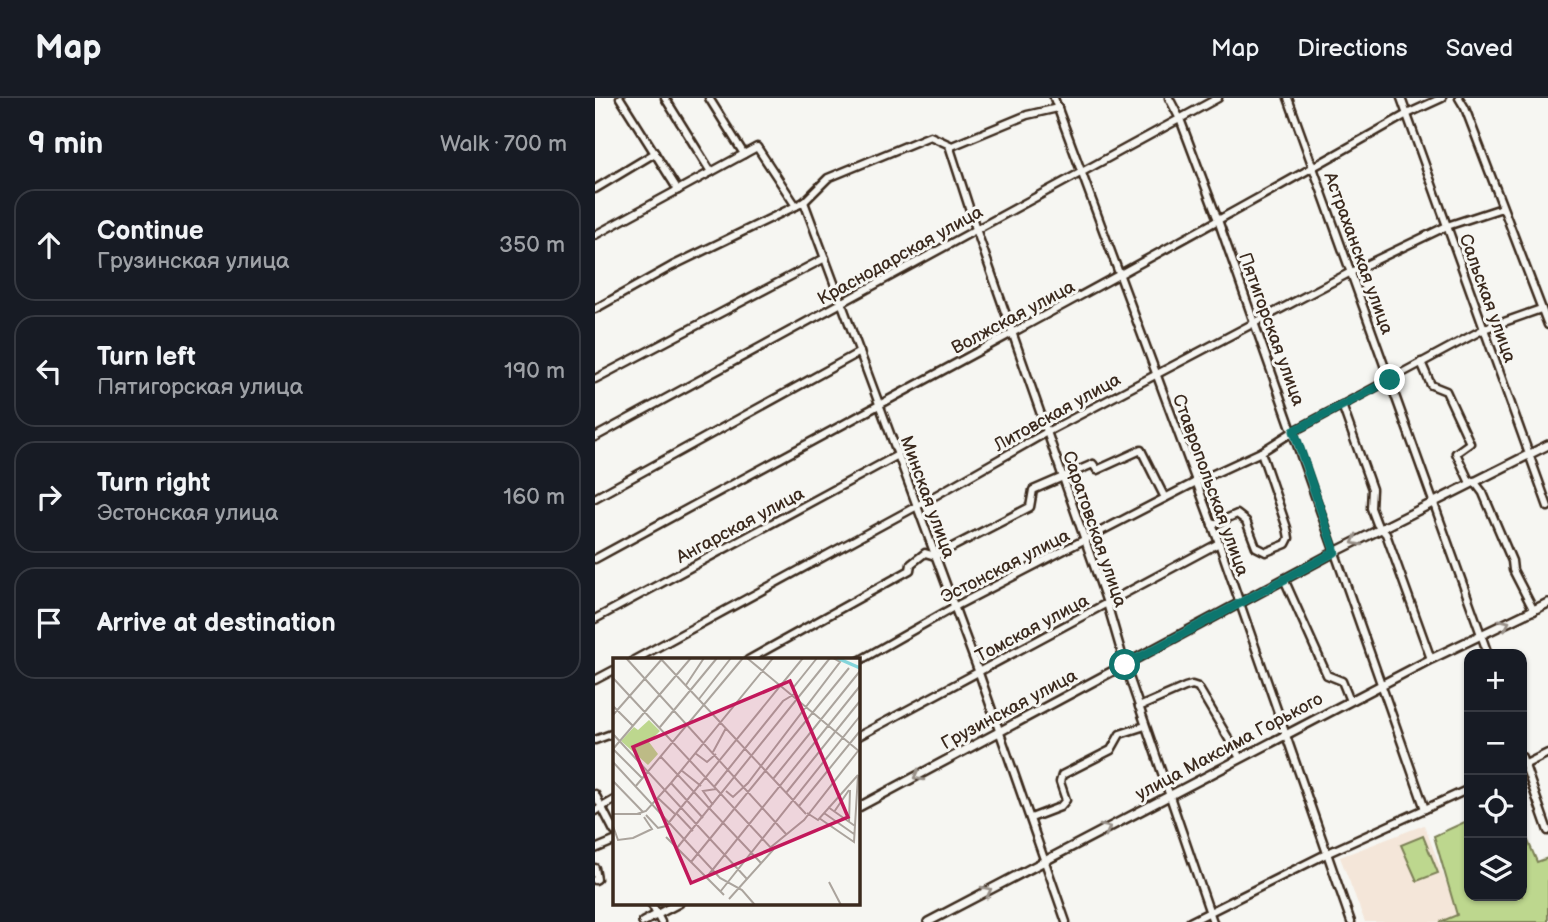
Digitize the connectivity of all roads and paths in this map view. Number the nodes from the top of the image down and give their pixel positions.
1 (620, 98) edge
2 (665, 98) edge
3 (709, 98) edge
4 (1054, 98) edge
5 (1169, 98) edge
6 (1218, 98) edge
7 (1288, 98) edge
8 (1401, 98) edge
9 (1443, 98) edge
10 (1459, 98) edge
11 (1058, 108) junction
12 (1407, 114) junction
13 (1179, 119) junction
14 (949, 145) junction
15 (655, 153) junction
16 (744, 154) junction
17 (1313, 168) junction
18 (712, 172) junction
19 (1082, 172) junction
20 (595, 189) edge
21 (678, 190) junction
22 (804, 202) junction
23 (796, 206) junction
24 (1502, 208) junction
25 (1218, 220) junction
26 (1447, 226) junction
27 (976, 229) junction
28 (595, 235) edge
29 (825, 258) junction
30 (1351, 272) junction
31 (1120, 276) junction
32 (841, 302) junction
33 (595, 309) edge
34 (1541, 309) junction
35 (1253, 324) junction
36 (1548, 325) edge
37 (1484, 329) junction
38 (1012, 333) junction
39 (860, 352) junction
40 (1421, 362) junction
41 (1156, 374) junction
42 (595, 379) edge
43 (1390, 380) junction
44 (879, 404) junction
45 (1342, 405) junction
46 (1294, 431) junction
47 (1047, 432) junction
48 (595, 437) edge
49 (1548, 445) edge
50 (1261, 452) junction
51 (1529, 453) junction
52 (898, 455) junction
53 (1063, 478) junction
54 (1196, 482) junction
55 (1472, 482) junction
56 (595, 498) edge
57 (1165, 498) junction
58 (1433, 501) junction
59 (917, 506) junction
60 (1548, 507) edge
61 (1212, 525) junction
62 (1381, 528) junction
63 (1085, 540) junction
64 (1219, 544) junction
65 (1335, 552) junction
66 (935, 556) junction
67 (595, 559) edge
68 (1284, 579) junction
69 (1107, 603) junction
70 (1239, 603) junction
71 (1548, 603) edge
72 (954, 607) junction
73 (1534, 611) junction
74 (595, 619) edge
75 (1482, 636) junction
76 (1486, 649) edge
77 (638, 658) edge
78 (752, 658) edge
79 (1431, 659) junction
80 (859, 661) edge
81 (1125, 665) junction
82 (613, 671) edge
83 (979, 673) junction
84 (595, 680) edge
85 (1381, 685) junction
86 (1350, 701) junction
87 (1139, 707) junction
88 (1145, 726) junction
89 (1000, 732) junction
90 (613, 733) edge
91 (1286, 734) junction
92 (859, 736) edge
93 (595, 740) edge
94 (1548, 753) edge
95 (1240, 758) junction
96 (1527, 761) edge
97 (1527, 773) edge
98 (1464, 791) edge
99 (595, 794) edge
100 (1170, 795) junction
101 (859, 807) edge
102 (598, 809) edge
103 (1425, 809) junction
104 (1031, 818) junction
105 (613, 830) edge
106 (1548, 831) edge
107 (613, 841) edge
108 (595, 849) edge
109 (1328, 853) junction
110 (1046, 860) junction
111 (595, 868) edge
112 (595, 880) edge
113 (678, 904) edge
114 (1209, 911) junction
115 (659, 918) edge
116 (643, 922) edge
117 (927, 922) edge
118 (1066, 922) edge
119 (1190, 922) edge
120 (1213, 922) edge
121 (1351, 922) edge

1 - 15 street
2 - 18 street
3 - 16 street
4 - 11 street, Ставропольская улица
5 - 13 street, Пятигорская улица
6 - 13 street, Краснодарская улица
7 - 17 street, Астраханская улица
8 - 12 street, Сальская улица
9 - 12 street, Волжская улица
10 - 24 street
11 - 14 street
11 - 19 street, Ставропольская улица
12 - 17 street, Волжская улица
12 - 26 street, Сальская улица
13 - 19 street, Краснодарская улица
13 - 25 street, Пятигорская улица
14 - 22 street
14 - 27 street, Саратовская улица
15 - 20 street
15 - 21 street
16 - 18 street
16 - 23 street
17 - 25 street, Волжская улица
17 - 30 street, Астраханская улица
18 - 21 street
19 - 27 street, Краснодарская улица
19 - 31 street, Ставропольская улица
21 - 28 street
22 - 23 street
22 - 29 street, Минская улица
23 - 33 street
24 - 26 street, Литовская улица
24 - 34 street
25 - 31 street, Волжская улица
25 - 35 street, Пятигорская улица
26 - 30 street, Литовская улица
26 - 37 street, Сальская улица
27 - 32 street, Краснодарская улица
27 - 38 street, Саратовская улица
29 - 32 street, Минская улица
29 - 42 street
30 - 35 street, Литовская улица
30 - 43 street, Астраханская улица
31 - 38 street, Волжская улица
31 - 41 street, Ставропольская улица
32 - 39 street, Минская улица
32 - 48 street, Краснодарская улица
34 - 36 street
34 - 37 street, Эстонская улица
35 - 41 street, Литовская улица
35 - 46 street, Пятигорская улица
37 - 40 street, Эстонская улица
37 - 51 street, Сальская улица
38 - 44 street, Волжская улица
38 - 47 street, Саратовская улица
39 - 44 street, Минская улица
39 - 56 street
40 - 43 street, Эстонская улица
40 - 55 street
41 - 47 street, Литовская улица
41 - 54 street, Ставропольская улица
43 - 45 street, Эстонская улица
43 - 58 street, Астраханская улица
44 - 52 street, Минская улица
44 - 67 street, Волжская улица
45 - 46 street, Эстонская улица
45 - 62 street
46 - 50 street, Эстонская улица
46 - 65 street, Пятигорская улица
47 - 53 street, Саратовская улица
47 - 59 street, Литовская улица
49 - 51 main road, Грузинская улица
50 - 54 street, Эстонская улица
50 - 61 street
51 - 55 main road, Грузинская улица
51 - 60 street, Сальская улица
52 - 59 street, Минская улица
52 - 74 street, Ангарская улица
53 - 57 street
53 - 63 street, Саратовская улица
53 - 66 street
54 - 57 street, Эстонская улица
54 - 61 street, Ставропольская улица
55 - 58 main road, Грузинская улица
55 - 73 street
57 - 63 street, Эстонская улица
58 - 62 main road, Грузинская улица
58 - 75 street, Астраханская улица
59 - 66 street, Минская улица
59 - 77 street, Литовская улица
61 - 64 street, Ставропольская улица
62 -> 65 main road, Грузинская улица
62 - 79 street
63 - 69 street, Саратовская улица
63 - 72 street, Эстонская улица
64 - 69 street, Томская улица
64 - 70 street, Ставропольская улица
65 - 68 main road, Грузинская улица
65 - 85 street, Пятигорская улица
66 - 72 street, Минская улица
66 - 78 street
68 - 70 main road, Грузинская улица
68 - 86 street
69 - 81 street, Саратовская улица
69 - 83 street, Томская улица
70 - 81 main road, Грузинская улица
70 - 91 street, Ставропольская улица
71 - 73 main road, улица Максима Горького
72 - 80 street, Эстонская улица
72 - 83 street, Минская улица
75 -> 73 main road, улица Максима Горького
75 - 76 street, Астраханская улица
75 - 79 main road, улица Максима Горького
79 - 85 main road, улица Максима Горького
81 - 87 street, Саратовская улица
81 - 89 main road, Грузинская улица
82 - 84 street
83 - 89 street, Минская улица
83 - 92 street, Томская улица
85 - 86 main road, улица Максима Горького
85 - 103 street, Пятигорская улица
86 - 91 main road, улица Максима Горького
87 - 88 street, Саратовская улица
87 - 95 street
88 - 100 street, Саратовская улица
88 - 104 street
89 -> 101 main road, Грузинская улица
89 - 104 street, Минская улица
90 - 93 street
91 - 95 main road, улица Максима Горького
91 - 109 street, Ставропольская улица
94 - 96 street
95 - 100 main road, улица Максима Горького
97 - 106 street
98 - 103 street
99 - 102 street
110 -> 100 main road, улица Максима Горького
100 - 114 street, Саратовская улица
102 - 105 street
103 - 109 street
104 - 110 street, Минская улица
107 - 108 street
109 - 114 street
109 - 121 street, Ставропольская улица
117 -> 110 main road, улица Максима Горького
110 - 118 street, Минская улица
111 - 112 street
113 - 115 main road
114 - 119 street
114 - 120 street, Саратовская улица
115 - 116 main road

